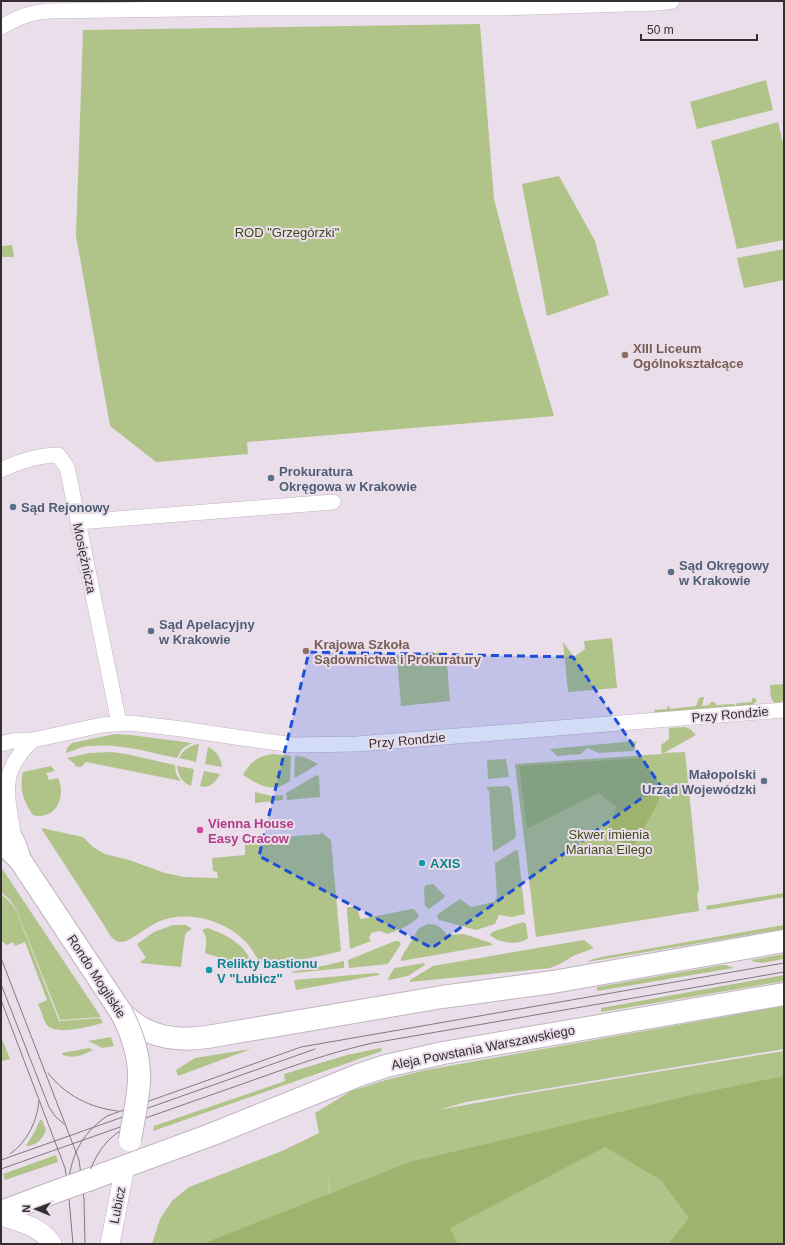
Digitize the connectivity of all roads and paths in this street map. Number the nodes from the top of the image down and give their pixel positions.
1 (672, 1) edge
2 (541, 4) edge
3 (460, 5) edge
4 (1, 27) edge
5 (1, 470) edge
6 (333, 502) dead end
7 (78, 522) junction
8 (784, 710) edge
9 (119, 723) junction
10 (33, 740) junction
11 (1, 744) edge
12 (1, 818) edge
13 (12, 849) edge
14 (784, 941) edge
15 (784, 994) edge
16 (121, 1012) junction
17 (125, 1166) junction
18 (1, 1212) edge
19 (1, 1216) edge
20 (52, 1244) edge
21 (110, 1244) edge

1 - 2 street
2 - 3 street
3 - 4 street
5 - 7 street, Mosiężnicza
6 - 7 street
7 - 9 street, Mosiężnicza
8 - 9 street, Przy Rondzie
9 - 10 street, Przy Rondzie
10 - 11 street, Przy Rondzie
10 - 13 street
12 - 13 main road, Rondo Mogilskie
13 - 16 main road, Rondo Mogilskie
14 - 16 main road
15 - 17 main road, Aleja Powstania Warszawskiego
16 - 17 main road, Rondo Mogilskie, bridge
17 - 18 main road, bridge
17 - 21 street, Lubicz
19 - 20 street

